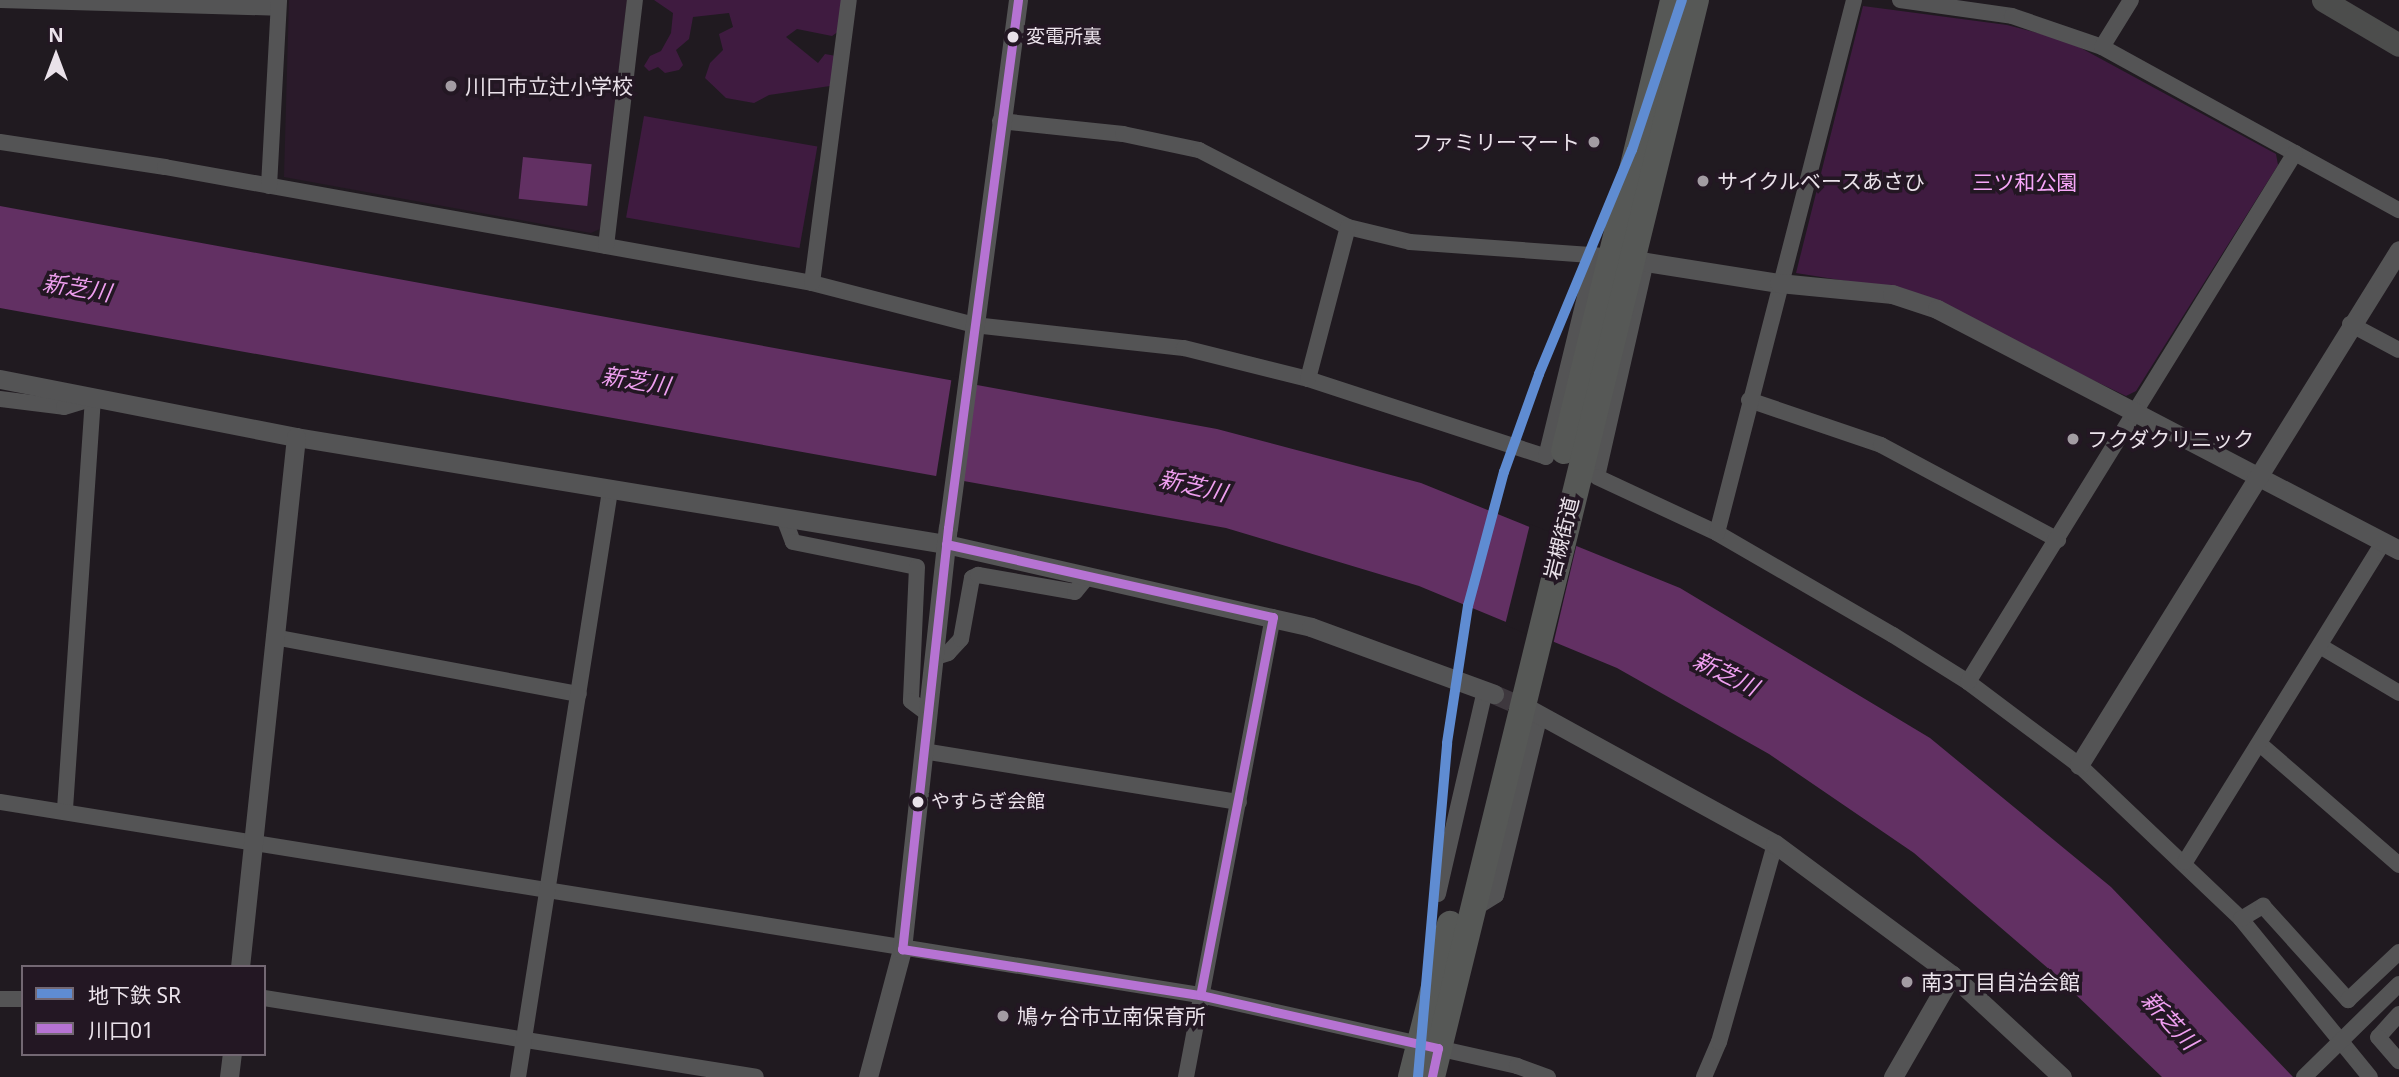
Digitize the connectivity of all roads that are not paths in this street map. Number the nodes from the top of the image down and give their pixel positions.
1 (0, 0) edge
2 (635, 0) edge
3 (849, 0) edge
4 (1018, 0) edge
5 (1673, 0) edge
6 (1696, 0) edge
7 (1854, 0) edge
8 (1900, 0) edge
9 (2131, 0) edge
10 (2323, 0) edge
11 (278, 4) edge
12 (2399, 45) edge
13 (2102, 47) junction
14 (1000, 121) junction
15 (0, 142) edge
16 (2295, 153) junction
17 (270, 186) junction
18 (2399, 210) edge
19 (1348, 227) junction
20 (606, 246) junction
21 (2399, 250) edge
22 (1621, 258) junction
23 (812, 283) junction
24 (1779, 283) junction
25 (2350, 324) junction
26 (973, 331) junction
27 (2399, 350) edge
28 (0, 379) edge
29 (1308, 379) junction
30 (93, 398) junction
31 (0, 399) edge
32 (1749, 400) junction
33 (2134, 412) junction
34 (296, 437) junction
35 (2258, 475) junction
36 (610, 491) junction
37 (785, 521) junction
38 (1717, 533) junction
39 (947, 536) junction
40 (2058, 540) junction
41 (2391, 546) edge
42 (1088, 576) junction
43 (1273, 617) junction
44 (274, 637) junction
45 (2320, 646) junction
46 (933, 658) junction
47 (1968, 682) junction
48 (1504, 686) junction
49 (2399, 693) edge
50 (579, 694) junction
51 (1535, 712) joint
52 (927, 713) junction
53 (2261, 745) junction
54 (923, 751) junction
55 (2080, 765) junction
56 (0, 802) edge
57 (1238, 802) junction
58 (65, 812) junction
59 (251, 840) junction
60 (1775, 844) junction
61 (2185, 862) junction
62 (2399, 865) edge
63 (549, 890) junction
64 (1438, 894) dead end
65 (1471, 911) junction
66 (2241, 919) junction
67 (902, 949) junction
68 (2399, 953) edge
69 (240, 965) edge
70 (1952, 975) junction
71 (2399, 984) edge
72 (1200, 995) junction
73 (266, 998) edge
74 (0, 999) edge
75 (21, 999) edge
76 (2399, 1014) edge
77 (524, 1041) junction
78 (2340, 1042) junction
79 (1429, 1047) junction
80 (232, 1056) edge
81 (2399, 1061) edge
82 (229, 1077) edge
83 (518, 1077) edge
84 (756, 1077) edge
85 (868, 1077) edge
86 (1186, 1077) edge
87 (1411, 1077) edge
88 (1432, 1077) edge
89 (1548, 1077) edge
90 (1704, 1077) edge
91 (1893, 1077) edge
92 (2062, 1077) edge
93 (2304, 1077) edge
94 (2370, 1077) edge

1 - 11 street
2 - 20 street
3 - 23 street
4 - 14 street
5 - 22 highway, 岩槻街道
6 - 22 highway, 岩槻街道
7 - 24 street
8 - 13 street
9 - 13 street
10 - 12 main road
11 - 17 street
13 - 16 street
14 - 19 street
14 - 26 street
15 - 17 street
16 - 18 street
16 - 33 street
17 - 20 street
19 - 22 street
19 - 29 street
20 - 23 street
21 - 25 street
22 - 24 street
22 - 29 street
22 - 38 street
22 - 48 highway, 岩槻街道
23 - 26 street
24 - 32 street
24 - 33 street
25 - 27 street
25 - 35 street
26 - 29 street
26 - 39 street
28 - 30 street
30 - 31 street
30 - 34 street
30 - 58 street
32 - 38 street
32 - 40 street
33 - 35 street
33 - 40 street
34 - 36 street
34 - 44 street
35 - 41 street
35 - 55 street
36 - 37 street
36 - 50 street
37 - 39 street
37 - 52 street
38 - 47 street
39 - 42 street
39 - 46 street
40 - 47 street
41 - 45 street
42 - 43 street
42 - 46 street
43 - 48 street
43 - 57 street
44 - 50 street
44 - 59 street
45 - 49 street
45 - 53 street
46 - 52 street
47 - 55 street
48 - 64 street
48 - 65 highway, 岩槻街道
48 - 79 highway, 岩槻街道
50 - 63 street
51 - 60 street
51 - 65 street
52 - 54 street
53 - 61 street
53 - 62 street
54 - 57 street
54 - 67 street
55 - 61 street
56 - 58 street
57 - 72 street
58 - 59 street
59 - 63 street
59 - 69 street
60 - 70 street
60 - 90 street
61 - 66 street
63 - 67 street
63 - 77 street
65 - 79 highway, 岩槻街道
66 - 68 street
66 - 78 street
67 - 72 street
67 - 85 street
70 - 91 street
70 - 92 street
71 - 78 street
72 - 79 street
72 - 86 street
73 - 77 street
74 - 75 street
76 - 81 street
77 - 83 street
77 - 84 street
78 - 93 street
78 - 94 street
79 - 87 highway, 岩槻街道
79 - 88 highway, 岩槻街道
79 - 89 street
80 - 82 street

